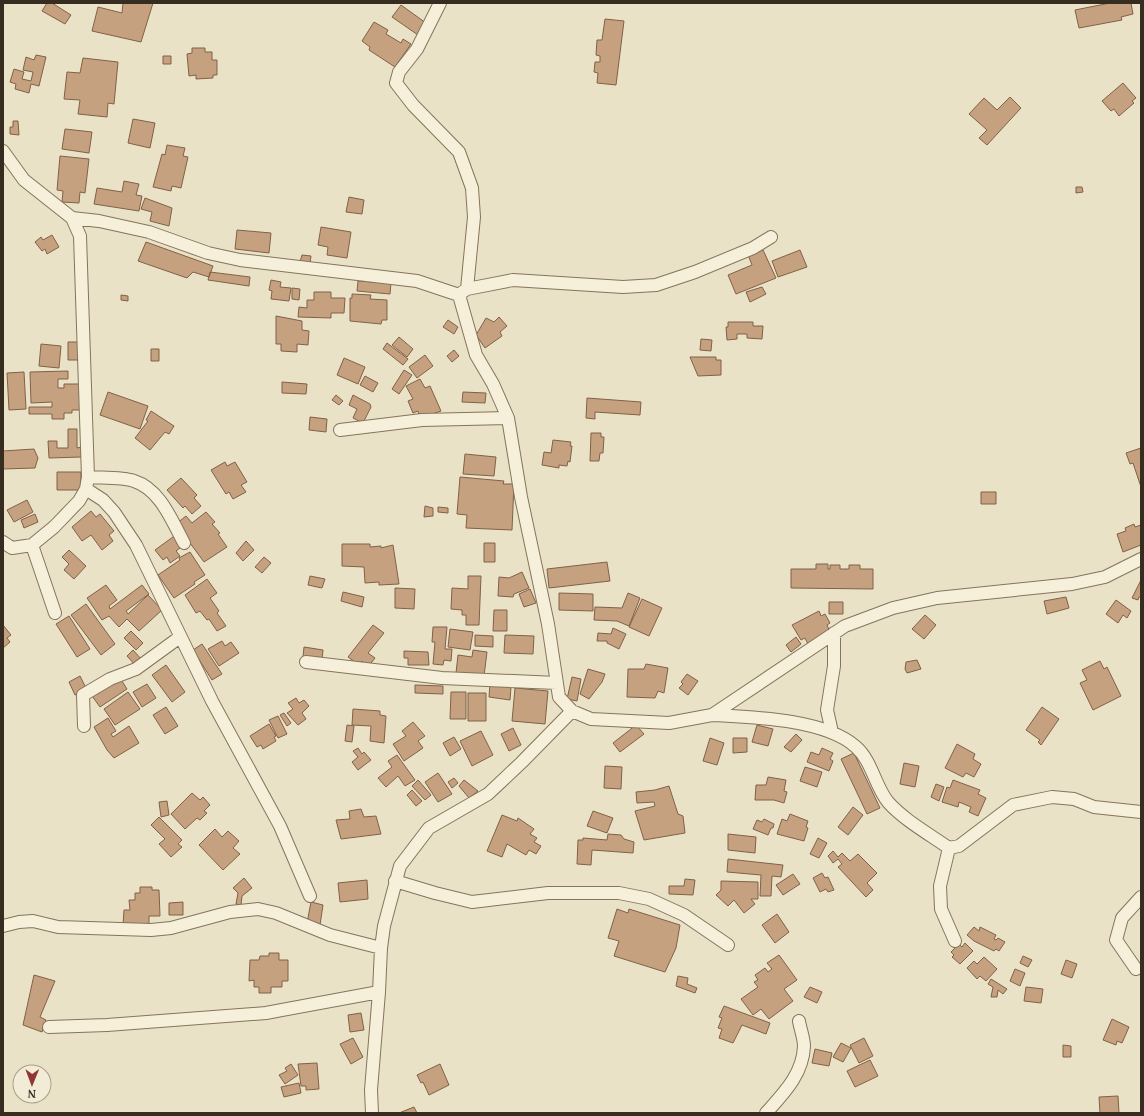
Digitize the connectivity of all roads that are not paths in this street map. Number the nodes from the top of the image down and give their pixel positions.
1 (440, 3) edge
2 (3, 151) edge
3 (72, 218) junction
4 (770, 237) dead end
5 (463, 292) junction
6 (508, 418) junction
7 (340, 430) dead end
8 (87, 483) junction
9 (3, 542) edge
10 (184, 543) dead end
11 (32, 545) junction
12 (1141, 559) edge
13 (55, 613) dead end
14 (834, 633) junction
15 (180, 637) junction
16 (306, 662) dead end
17 (557, 683) junction
18 (572, 711) junction
19 (712, 715) junction
20 (84, 726) dead end
21 (832, 732) junction
22 (1141, 812) edge
23 (948, 848) junction
24 (395, 881) junction
25 (310, 896) dead end
26 (1141, 897) edge
27 (3, 926) edge
28 (955, 941) dead end
29 (728, 945) dead end
30 (381, 948) junction
31 (1136, 969) dead end
32 (379, 992) junction
33 (798, 1021) dead end
34 (49, 1027) dead end
35 (372, 1113) edge
36 (766, 1113) edge

1 - 5 street
2 - 3 street
3 - 5 street
3 - 8 street
4 - 5 street
5 - 6 street
6 - 7 street
6 - 17 street
8 - 10 street
8 - 11 street
8 - 15 street
9 - 11 street
11 - 13 street
12 - 14 street
14 - 19 street
14 - 21 street
15 - 20 street
15 - 25 street
16 - 17 street
17 - 18 street
18 - 19 street
18 - 24 street
19 - 21 street
21 - 23 street
22 - 23 street
23 - 28 street
24 - 29 street
24 - 30 street
26 - 31 street
27 - 30 street
30 - 32 street
32 - 34 street
32 - 35 street
33 - 36 street

